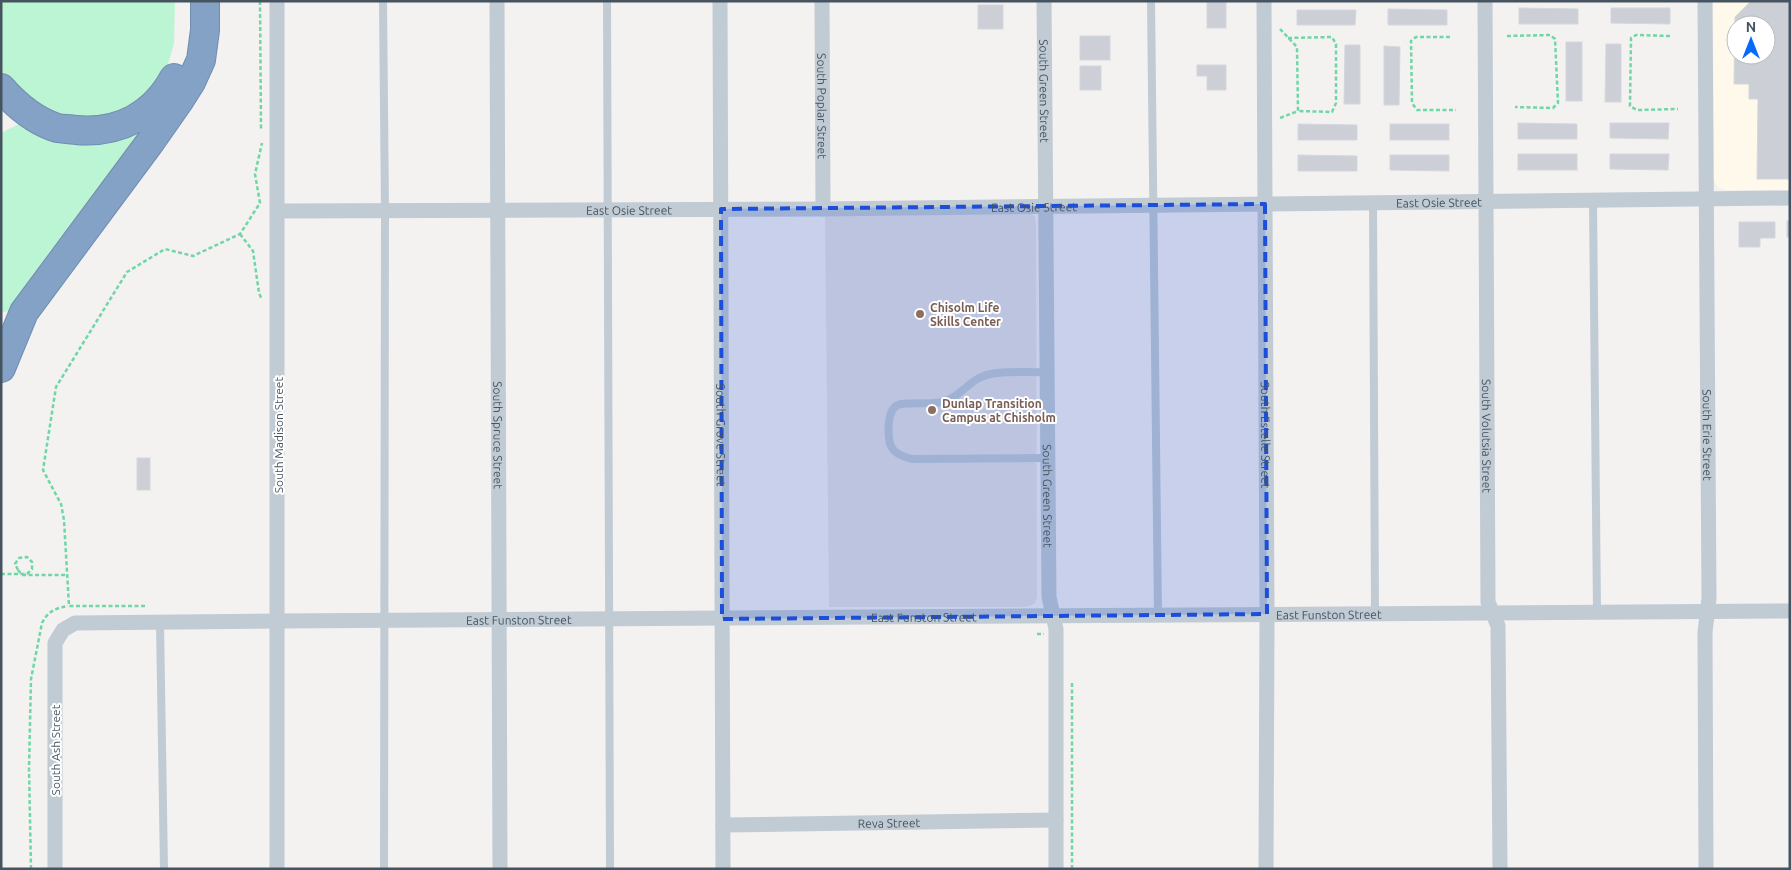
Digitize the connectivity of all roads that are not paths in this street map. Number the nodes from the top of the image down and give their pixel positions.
1 (188, 1) edge
2 (205, 1) edge
3 (277, 1) edge
4 (382, 1) edge
5 (498, 1) edge
6 (607, 1) edge
7 (720, 1) edge
8 (822, 1) edge
9 (1044, 1) edge
10 (1151, 1) edge
11 (1264, 1) edge
12 (1485, 1) edge
13 (1705, 1) edge
14 (1, 88) edge
15 (1790, 198) edge
16 (1706, 200) junction
17 (1593, 201) junction
18 (1486, 202) junction
19 (1372, 203) junction
20 (1265, 204) junction
21 (1153, 205) junction
22 (1047, 206) junction
23 (721, 209) junction
24 (499, 210) junction
25 (607, 210) junction
26 (823, 210) junction
27 (278, 211) junction
28 (385, 211) junction
29 (1, 368) edge
30 (1047, 372) junction
31 (1047, 458) junction
32 (1790, 611) edge
33 (1597, 612) junction
34 (1707, 612) junction
35 (1375, 613) junction
36 (1493, 613) junction
37 (1266, 614) junction
38 (1158, 615) junction
39 (1052, 616) junction
40 (609, 619) junction
41 (722, 619) junction
42 (384, 620) junction
43 (500, 620) junction
44 (278, 621) junction
45 (160, 623) junction
46 (60, 634) joint
47 (1056, 820) junction
48 (723, 825) junction
49 (55, 869) edge
50 (164, 869) edge
51 (277, 869) edge
52 (384, 869) edge
53 (500, 869) edge
54 (610, 869) edge
55 (723, 869) edge
56 (1056, 869) edge
57 (1266, 869) edge
58 (1500, 869) edge
59 (1706, 869) edge

1 - 14 highway
2 - 29 highway
3 - 27 street, South Madison Street
4 - 28 lane
5 - 24 street, South Spruce Street
6 - 25 lane
7 - 23 street, South Grove Street
8 - 26 street, South Poplar Street
9 - 22 street, South Green Street
10 - 21 lane
11 - 20 street, South Estelle Street
12 - 18 street, South Volutsia Street
13 - 16 street, South Erie Street
15 - 16 street, East Osie Street
16 - 17 street, East Osie Street
16 - 34 street, South Erie Street
17 - 18 street, East Osie Street
17 - 33 lane
18 - 19 street, East Osie Street
18 - 36 street, South Volutsia Street
19 - 20 street, East Osie Street
19 - 35 lane
20 - 21 street, East Osie Street
20 - 37 street, South Estelle Street
21 - 22 street, East Osie Street
21 - 38 lane
22 - 26 street, East Osie Street
22 - 30 street, South Green Street
23 - 25 street, East Osie Street
23 - 26 street, East Osie Street
23 - 41 street, South Grove Street
24 - 25 street, East Osie Street
24 - 28 street, East Osie Street
24 - 43 street, South Spruce Street
25 - 40 lane
27 - 28 street, East Osie Street
27 - 44 street, South Madison Street
28 - 42 lane
30 - 31 street, South Green Street
30 - 31 lane
31 - 39 street, South Green Street
32 - 34 street, East Funston Street
33 - 34 street, East Funston Street
33 - 36 street, East Funston Street
34 - 59 street, South Erie Street
35 - 36 street, East Funston Street
35 - 37 street, East Funston Street
36 - 58 street, South Volutsia Street
37 - 38 street, East Funston Street
37 - 57 street, South Estelle Street
38 - 39 street, East Funston Street
39 - 41 street, East Funston Street
39 - 47 street, South Green Street
40 - 41 street, East Funston Street
40 - 43 street, East Funston Street
40 - 54 lane
41 - 48 street, South Grove Street
42 - 43 street, East Funston Street
42 - 44 street, East Funston Street
42 - 52 lane
43 - 53 street, South Spruce Street
44 - 45 street, East Funston Street
44 - 51 street, South Madison Street
45 - 46 street, East Funston Street
45 - 50 lane
46 - 49 street, South Ash Street
47 - 48 street, Reva Street
47 - 56 street, South Green Street
48 - 55 street, South Grove Street

